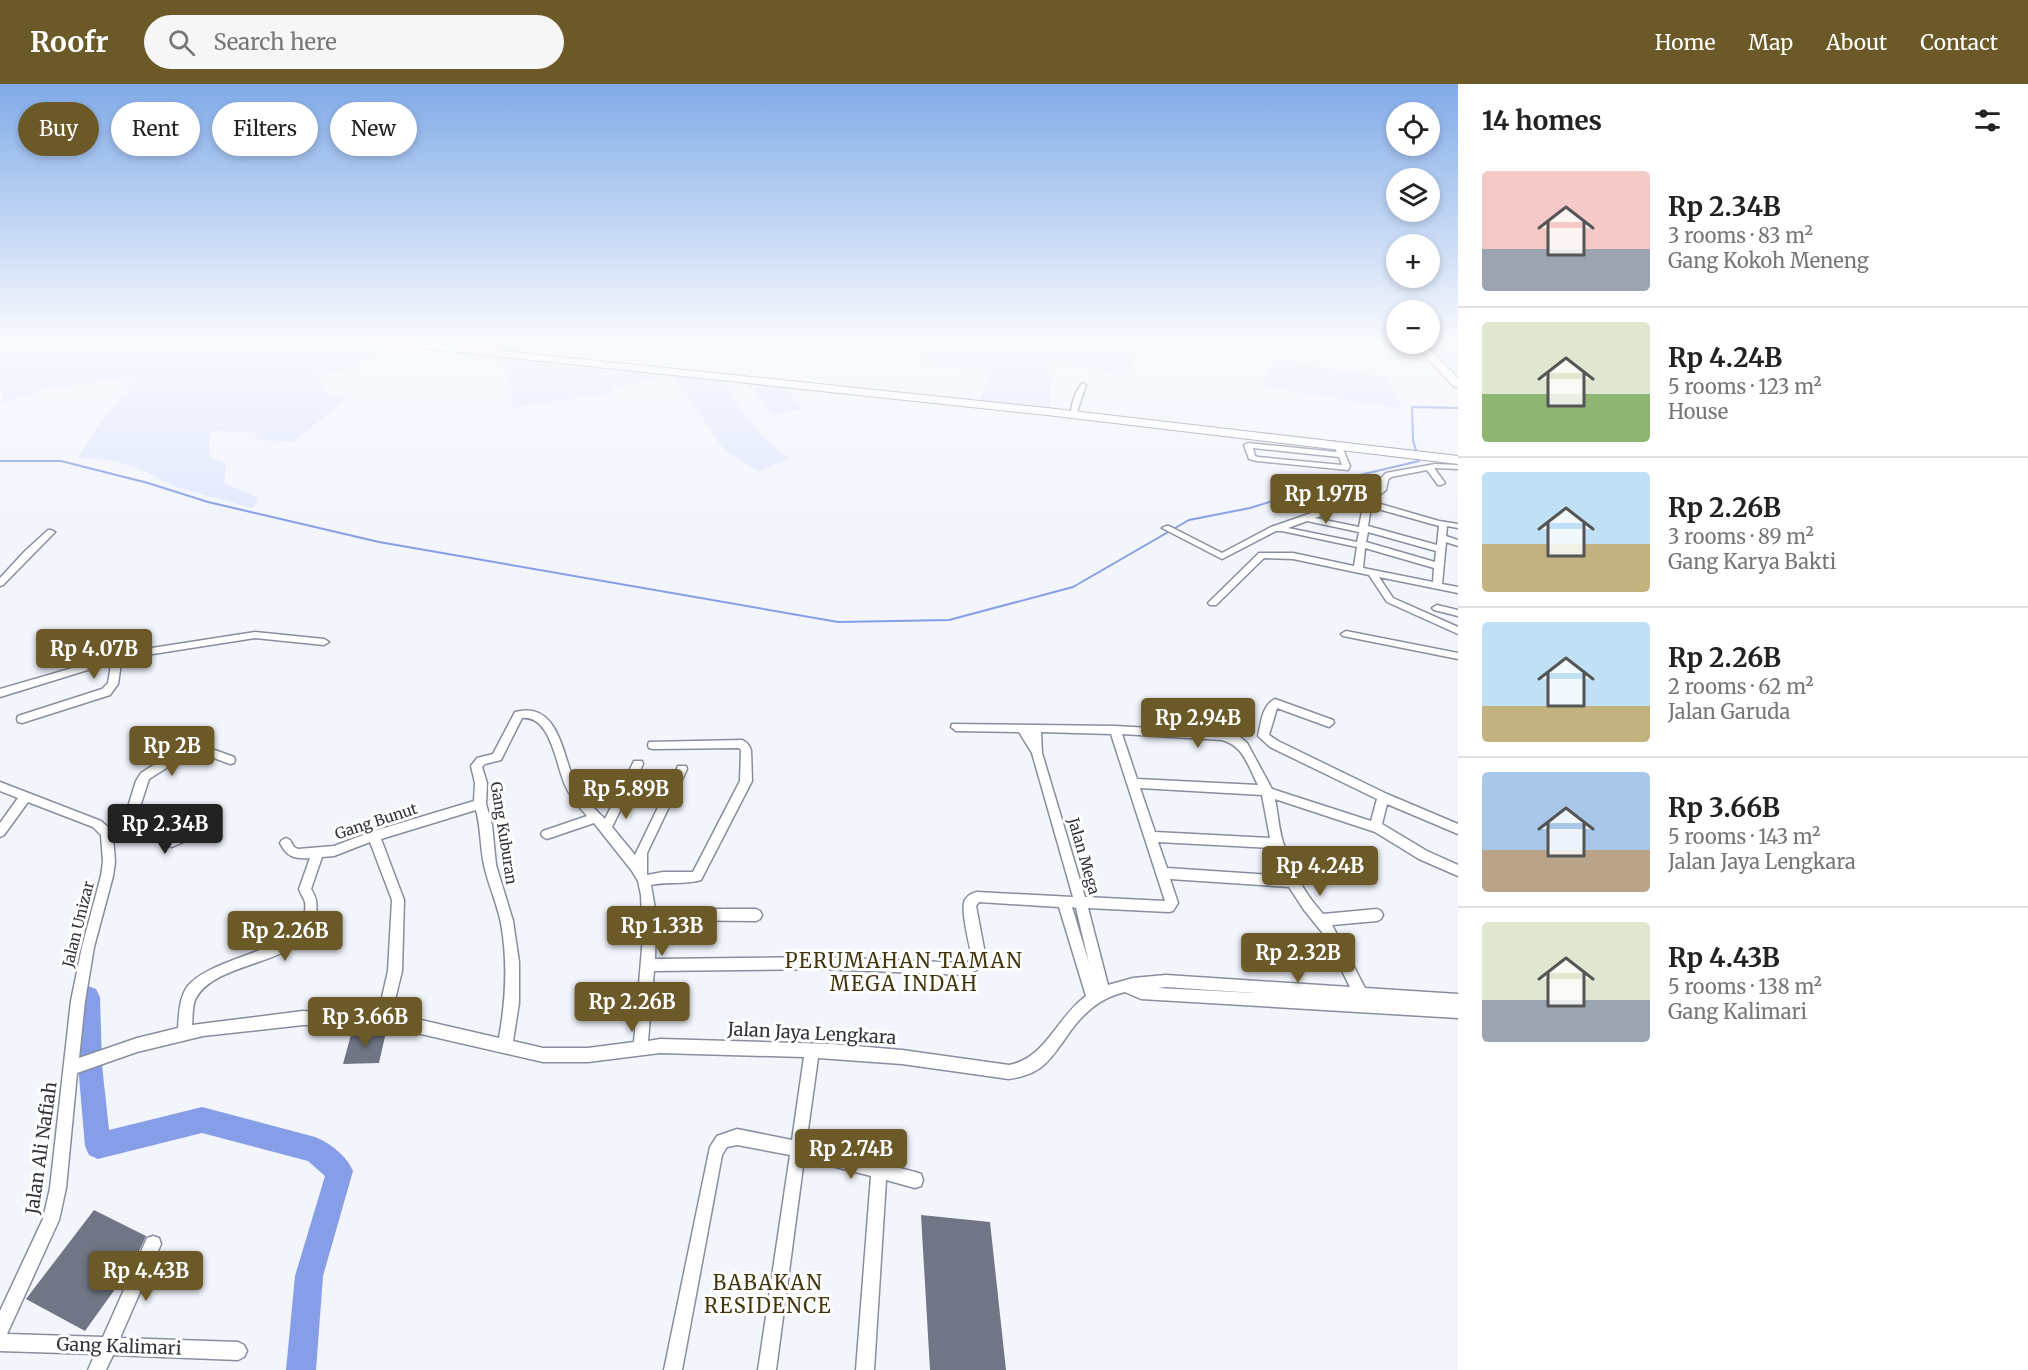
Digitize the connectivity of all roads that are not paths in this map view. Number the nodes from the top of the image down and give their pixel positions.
1 (925, 399) edge
2 (1077, 399) edge
3 (1073, 415) junction
4 (1340, 449) junction
5 (1429, 459) junction
6 (1458, 459) edge
7 (1458, 467) edge
8 (1441, 483) dead end
9 (1369, 504) junction
10 (1309, 519) junction
11 (1442, 523) junction
12 (1458, 526) edge
13 (1166, 528) dead end
14 (1279, 528) junction
15 (1364, 530) junction
16 (51, 532) dead end
17 (1443, 538) junction
18 (1248, 543) junction
19 (1458, 543) edge
20 (1362, 545) junction
21 (1440, 549) junction
22 (1269, 554) junction
23 (1438, 566) junction
24 (1366, 572) junction
25 (0, 583) edge
26 (1437, 585) junction
27 (1458, 590) edge
28 (1213, 603) dead end
29 (1437, 608) dead end
30 (1458, 613) edge
31 (1458, 631) edge
32 (1346, 634) dead end
33 (324, 642) dead end
34 (1458, 656) edge
35 (114, 662) junction
36 (0, 693) edge
37 (22, 719) dead end
38 (1329, 723) dead end
39 (956, 728) dead end
40 (1022, 728) junction
41 (1036, 728) junction
42 (1115, 730) junction
43 (653, 745) dead end
44 (1037, 753) junction
45 (230, 760) dead end
46 (638, 764) dead end
47 (682, 769) dead end
48 (1133, 783) junction
49 (0, 786) edge
50 (1266, 791) junction
51 (26, 796) junction
52 (1383, 796) junction
53 (480, 804) junction
54 (595, 818) junction
55 (206, 827) dead end
56 (606, 828) junction
57 (1377, 828) junction
58 (1458, 829) edge
59 (118, 830) junction
60 (0, 832) edge
61 (547, 834) dead end
62 (374, 836) junction
63 (1150, 837) junction
64 (286, 843) dead end
65 (1276, 843) junction
66 (316, 854) junction
67 (1458, 870) edge
68 (1163, 873) junction
69 (642, 878) junction
70 (1293, 882) junction
71 (1064, 902) junction
72 (1081, 904) junction
73 (649, 914) junction
74 (756, 915) dead end
75 (1377, 915) dead end
76 (1321, 920) junction
77 (1073, 936) junction
78 (1088, 937) junction
79 (646, 965) junction
80 (1098, 996) junction
81 (1364, 999) junction
82 (1458, 1000) edge
83 (1458, 1011) edge
84 (383, 1021) junction
85 (185, 1033) junction
86 (505, 1046) junction
87 (640, 1048) junction
88 (812, 1050) junction
89 (72, 1068) junction
90 (797, 1149) junction
91 (879, 1170) junction
92 (915, 1180) dead end
93 (153, 1244) dead end
94 (0, 1330) edge
95 (0, 1342) edge
96 (107, 1346) junction
97 (238, 1351) dead end
98 (97, 1370) edge
99 (673, 1370) edge
100 (767, 1370) edge
101 (865, 1370) edge

1 - 3 highway
2 - 3 street
3 - 4 highway
4 - 4 street
4 - 5 highway
5 - 6 highway
5 - 7 street
5 - 8 street
5 - 9 street
9 - 10 street
9 - 11 street
9 - 15 street
10 - 14 street
10 - 15 street
11 - 12 street
11 - 17 street
13 - 18 street
14 - 18 street
14 - 20 street
15 - 20 street
15 - 21 street
16 - 25 street
17 - 19 street
17 - 21 street
18 - 22 street
20 - 23 street
20 - 24 street
21 - 23 street
22 - 24 street
22 - 28 street
23 - 26 street
24 - 26 street
24 - 31 street
26 - 27 street
29 - 30 street
32 - 34 street
33 - 35 street
35 - 36 street
35 - 37 street
38 - 52 street
39 - 40 street
40 - 41 street
40 - 44 street
41 - 42 street
41 - 44 street, Jalan Mega
42 - 48 street
42 - 50 street
43 - 69 street
44 - 72 street, Jalan Mega
45 - 59 street, Jalan Unizar
46 - 56 street
47 - 69 street
48 - 50 street
48 - 63 street
49 - 51 street
50 - 57 street
50 - 65 street
51 - 59 street
51 - 60 street
52 - 57 street
52 - 58 street
53 - 54 street, Gang Kuburan
53 - 62 street, Gang Bunut
53 - 86 street, Gang Kuburan
54 - 56 street
54 - 61 street
55 - 59 street
56 - 69 street
57 - 67 street
59 - 89 street, Jalan Unizar
62 - 66 street, Gang Bunut
62 - 84 street
63 - 65 street
63 - 68 street
64 - 66 street, Gang Bunut
65 - 70 street
66 - 85 street
68 - 70 street
68 - 72 street
69 - 73 street
70 - 76 street
71 - 72 street
71 - 77 street
71 - 79 street
72 - 78 street, Jalan Mega
73 - 74 street
73 - 79 street
75 - 76 street
76 - 81 street
77 - 78 street
77 - 80 street
78 - 80 street, Jalan Mega
79 - 87 street
80 - 81 street
80 - 88 street, Jalan Jaya Lengkara
81 - 82 street
81 - 83 street
84 - 85 street, Jalan Jaya Lengkara
84 - 86 street, Jalan Jaya Lengkara
85 - 89 street, Jalan Jaya Lengkara
86 - 87 street, Jalan Jaya Lengkara
87 - 88 street, Jalan Jaya Lengkara
88 - 90 street
89 - 94 street, Jalan Ali Nafiah
90 - 91 street
90 - 99 street
90 - 100 street
91 - 92 street
91 - 101 street
93 - 96 street
95 - 96 street, Gang Kalimari
96 - 97 street, Gang Kalimari
96 - 98 street

